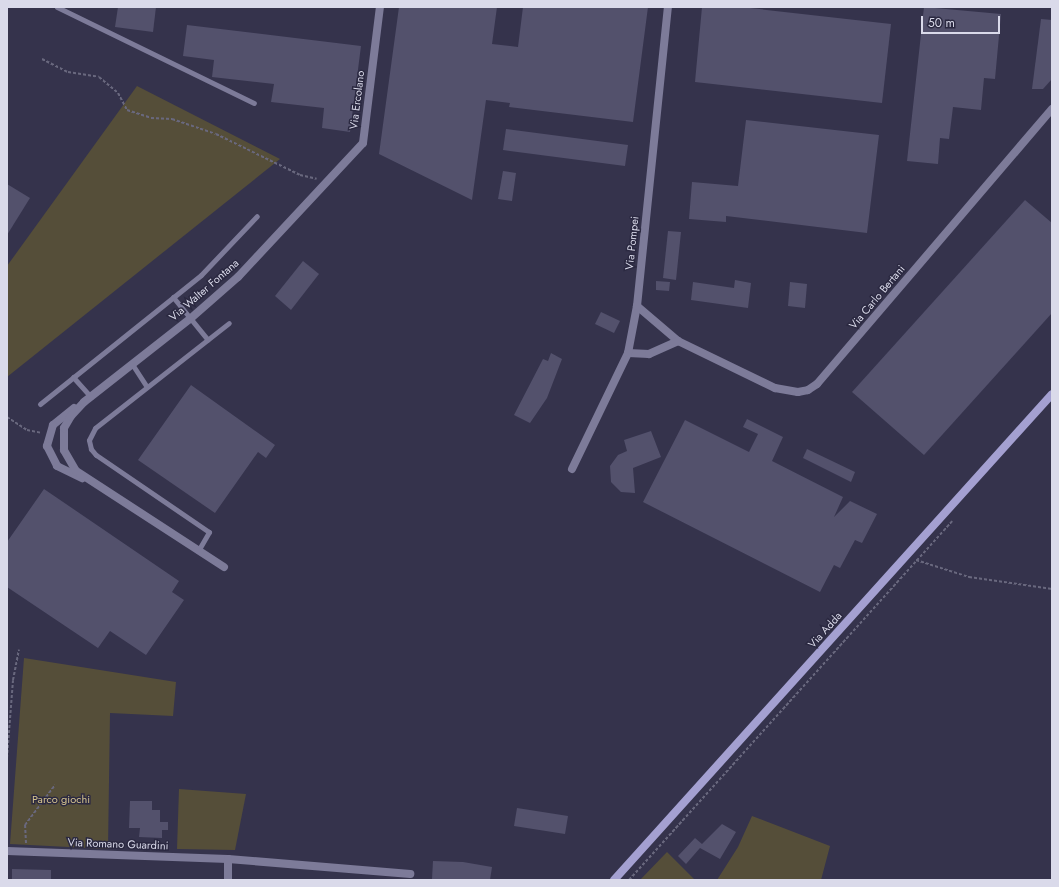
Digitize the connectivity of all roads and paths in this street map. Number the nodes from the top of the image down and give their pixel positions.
1 (57, 7) edge
2 (380, 7) edge
3 (668, 7) edge
4 (42, 59) dead end
5 (254, 103) dead end
6 (1052, 109) edge
7 (327, 181) junction
8 (257, 216) dead end
9 (173, 297) junction
10 (637, 306) junction
11 (190, 319) junction
12 (229, 323) dead end
13 (208, 340) junction
14 (678, 341) junction
15 (628, 353) junction
16 (132, 364) junction
17 (73, 377) junction
18 (147, 387) junction
19 (1052, 394) edge
20 (91, 396) junction
21 (84, 402) junction
22 (40, 404) dead end
23 (7, 416) edge
24 (49, 433) junction
25 (572, 468) dead end
26 (92, 482) junction
27 (953, 519) dead end
28 (198, 551) junction
29 (907, 556) junction
30 (916, 560) junction
31 (224, 567) dead end
32 (1052, 589) edge
33 (19, 650) dead end
34 (7, 758) edge
35 (55, 786) dead end
36 (7, 851) edge
37 (26, 852) junction
38 (228, 859) junction
39 (410, 874) dead end
40 (228, 880) edge
41 (614, 880) edge
42 (629, 880) edge

1 - 5 lane
2 - 7 street, Via Ercolano
3 - 10 street, Via Pompei
4 - 7 path
6 - 14 street, Via Carlo Bertani
7 - 11 street, Via Walter Fontana
8 - 9 lane
9 - 11 lane
9 - 17 lane
10 - 14 street, Via Carlo Bertani
10 - 15 street, Via Pompei
11 - 13 lane
11 - 16 street, Via Walter Fontana
12 - 13 lane
13 - 18 lane
14 - 15 street
15 - 25 street, Via Pompei
16 - 18 lane
16 - 20 street, Via Walter Fontana
17 - 20 lane
17 - 22 lane
18 - 28 lane
19 - 29 main road, Via Adda
20 - 21 street, Via Walter Fontana
21 - 24 street, Via Walter Fontana
21 - 26 street, Via Walter Fontana
23 - 24 path
24 - 26 street, Via Walter Fontana
26 - 28 street, Via Walter Fontana
27 - 30 path
28 - 31 street, Via Walter Fontana
29 - 30 path
29 - 41 main road, Via Adda
30 - 32 path
30 - 42 path
33 - 34 path
35 - 37 path
36 - 37 street, Via Romano Guardini
37 - 38 street, Via Romano Guardini
38 - 39 street, Via Romano Guardini
38 - 40 street

